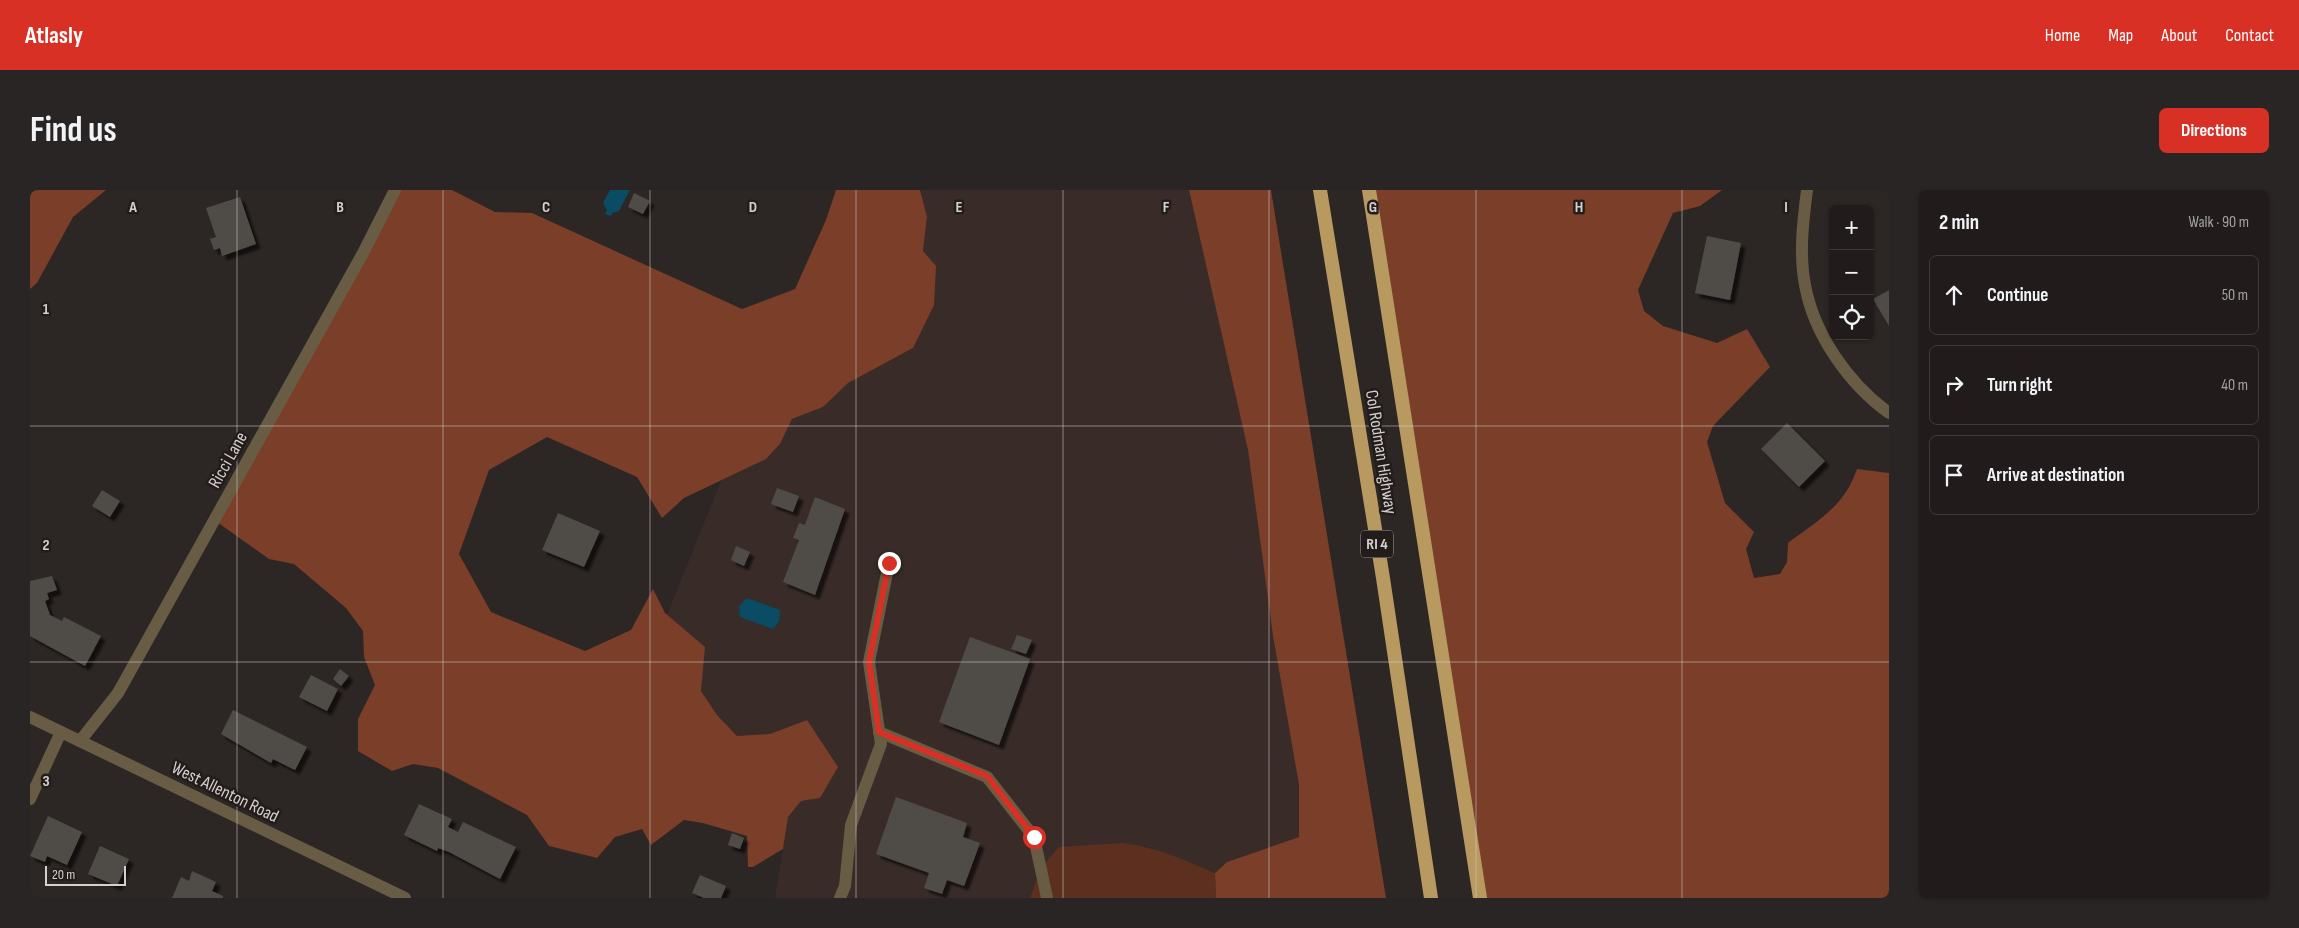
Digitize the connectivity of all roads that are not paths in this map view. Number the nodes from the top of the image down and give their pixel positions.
1 (396, 190) edge
2 (1320, 190) edge
3 (1369, 190) edge
4 (1806, 190) edge
5 (1889, 413) edge
6 (889, 563) dead end
7 (30, 718) edge
8 (61, 732) junction
9 (879, 732) junction
10 (80, 741) junction
11 (30, 798) edge
12 (405, 898) edge
13 (840, 898) edge
14 (1047, 898) edge
15 (1431, 898) edge
16 (1480, 898) edge

1 - 10 street, Ricci Lane
2 - 15 highway, Col Rodman Highway / RI 4
3 - 16 highway, Col Rodman Highway
4 - 5 street
6 - 9 street
7 - 8 street, West Allenton Road
8 - 10 street, West Allenton Road
8 - 11 street
9 - 13 street
9 - 14 street
10 - 12 street, West Allenton Road

